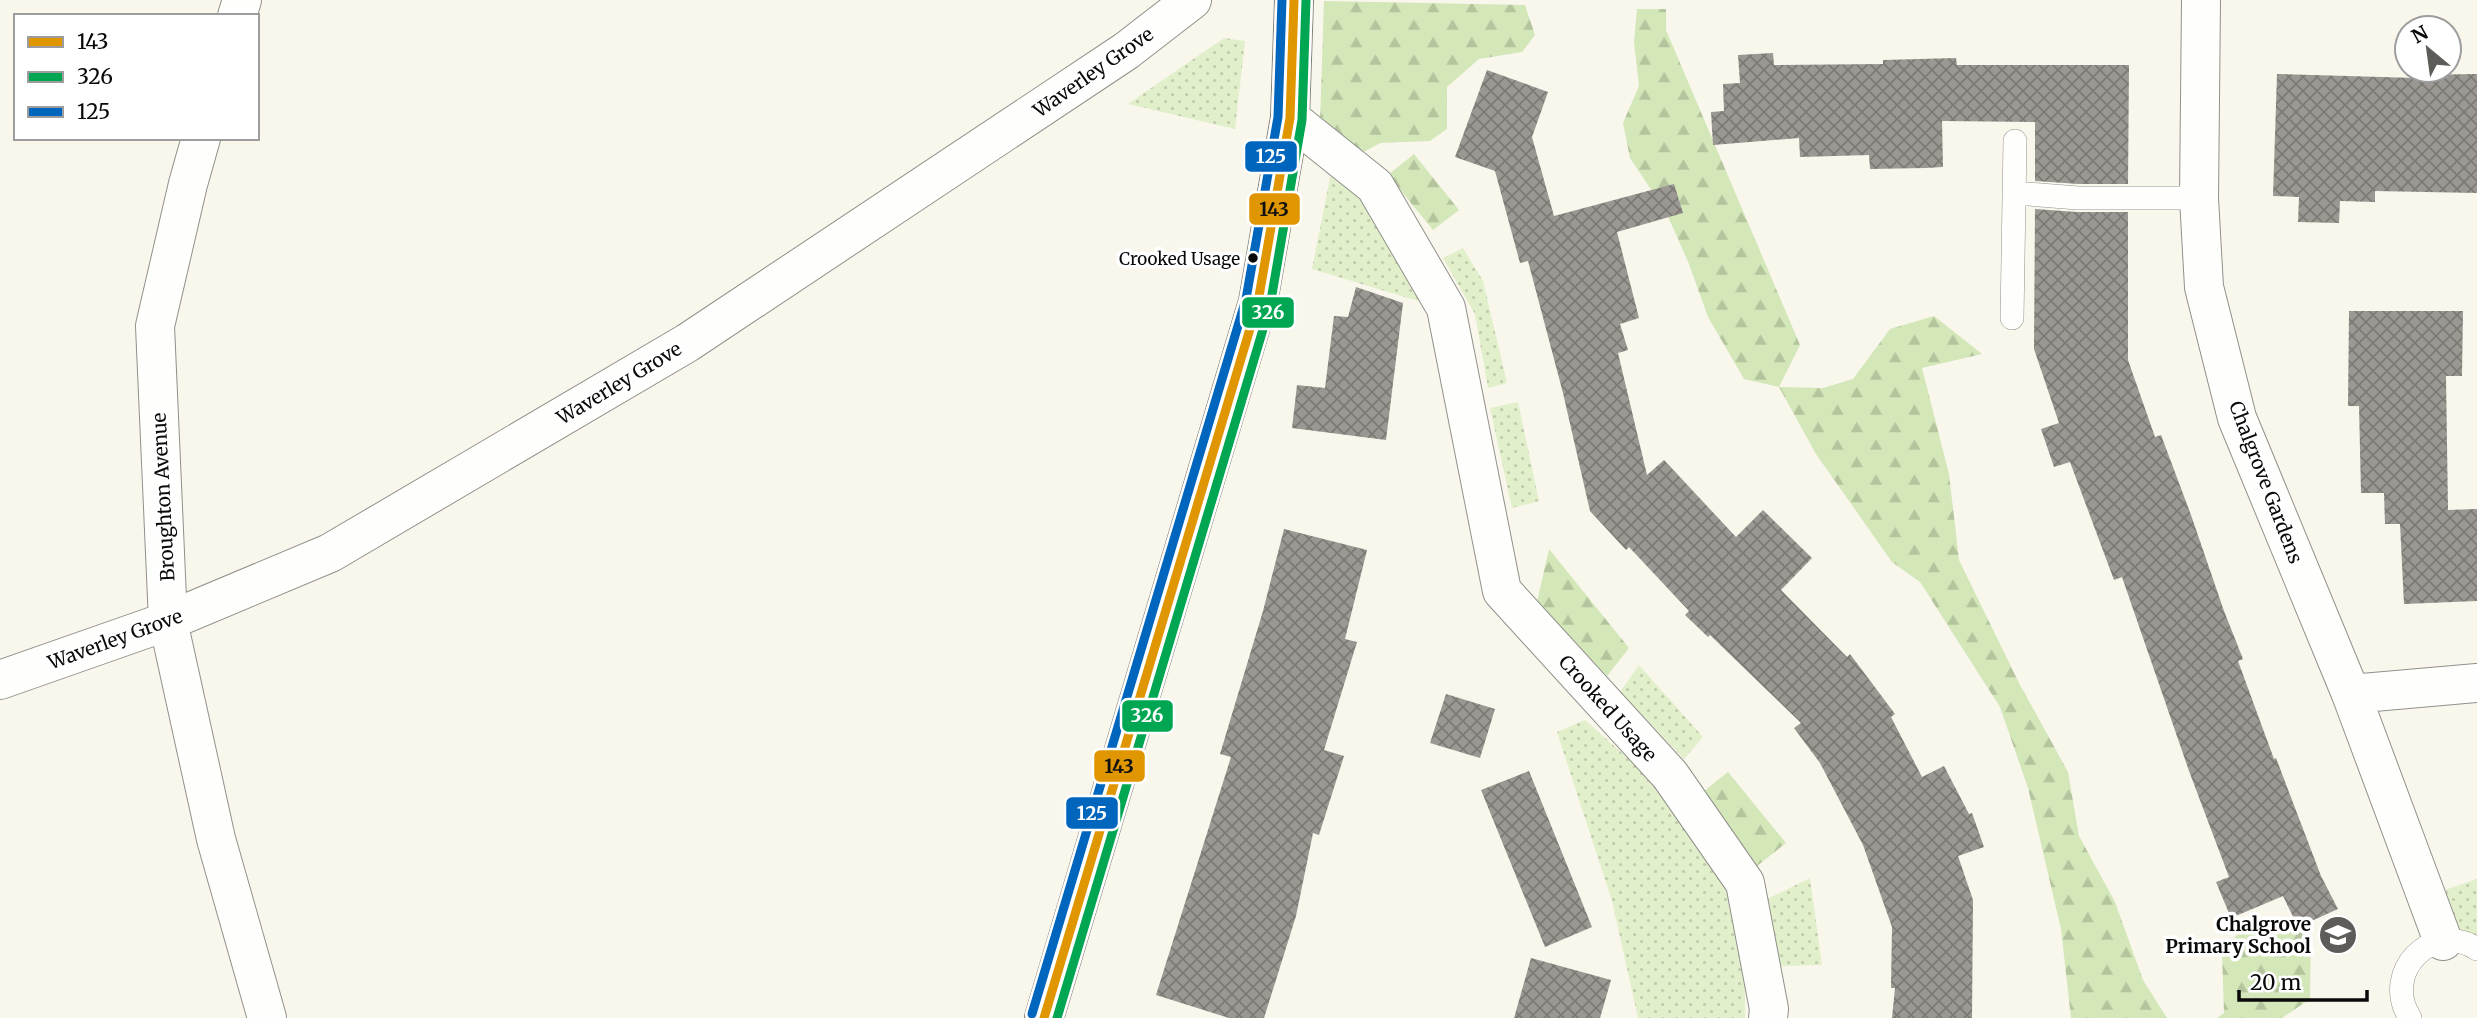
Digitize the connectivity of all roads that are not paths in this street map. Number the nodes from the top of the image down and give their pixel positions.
1 (1192, 0) edge
2 (1294, 0) edge
3 (2201, 0) edge
4 (1290, 118) junction
5 (200, 140) edge
6 (2015, 141) dead end
7 (2014, 193) junction
8 (2199, 198) junction
9 (2012, 318) dead end
10 (168, 621) junction
11 (0, 680) edge
12 (2477, 682) edge
13 (2351, 694) junction
14 (2460, 945) edge
15 (267, 1018) edge
16 (1044, 1018) edge
17 (1768, 1018) edge
18 (2410, 1018) edge

1 - 10 street, Waverley Grove
2 - 4 main road
3 - 8 street, Chalgrove Gardens
4 - 16 main road
4 - 17 street, Crooked Usage
5 - 10 street, Broughton Avenue
6 - 7 lane
7 - 8 lane
7 - 9 lane
8 - 13 street, Chalgrove Gardens
10 - 11 street, Waverley Grove
10 - 15 street, Broughton Avenue
12 - 13 street
13 - 14 street, Chalgrove Gardens
14 - 18 lane

